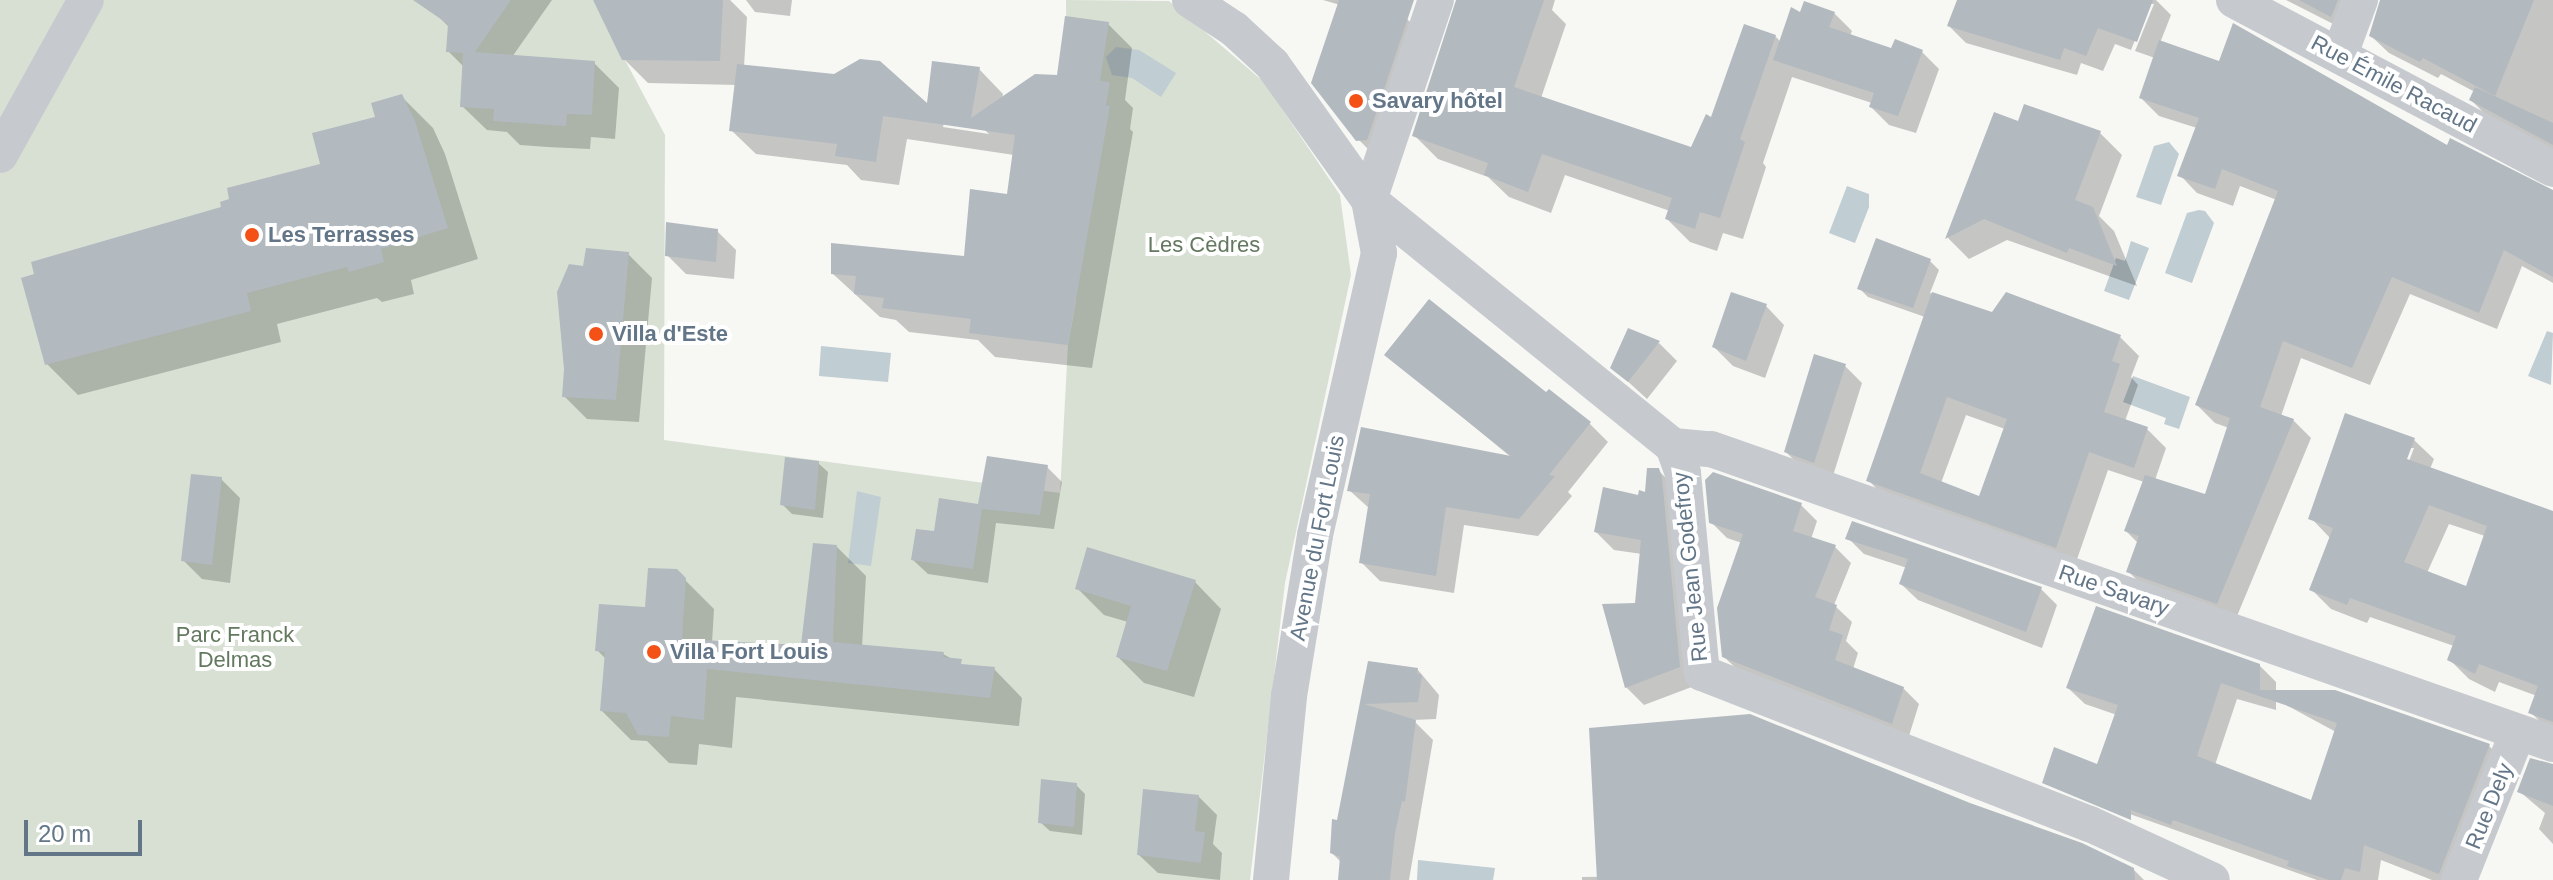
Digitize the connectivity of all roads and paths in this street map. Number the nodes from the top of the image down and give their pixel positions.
1 (86, 0) edge
2 (1190, 0) edge
3 (1436, 0) edge
4 (2234, 0) edge
5 (2360, 0) edge
6 (2340, 54) junction
7 (0, 155) edge
8 (2553, 169) edge
9 (1369, 200) junction
10 (1673, 446) junction
11 (2518, 732) junction
12 (2553, 744) edge
13 (1271, 880) edge
14 (2212, 880) edge
15 (2459, 880) edge

1 - 7 street
2 - 9 street
3 - 9 street
4 - 6 street, Rue Émile Racaud
5 - 6 street
6 - 8 street, Rue Émile Racaud
9 - 10 street, Rue Jean Godefroy
9 - 13 street, Avenue du Fort Louis
10 - 11 street, Rue Savary
10 - 14 street, Rue Jean Godefroy
11 - 12 street, Rue Savary
11 - 15 street, Rue Dely

